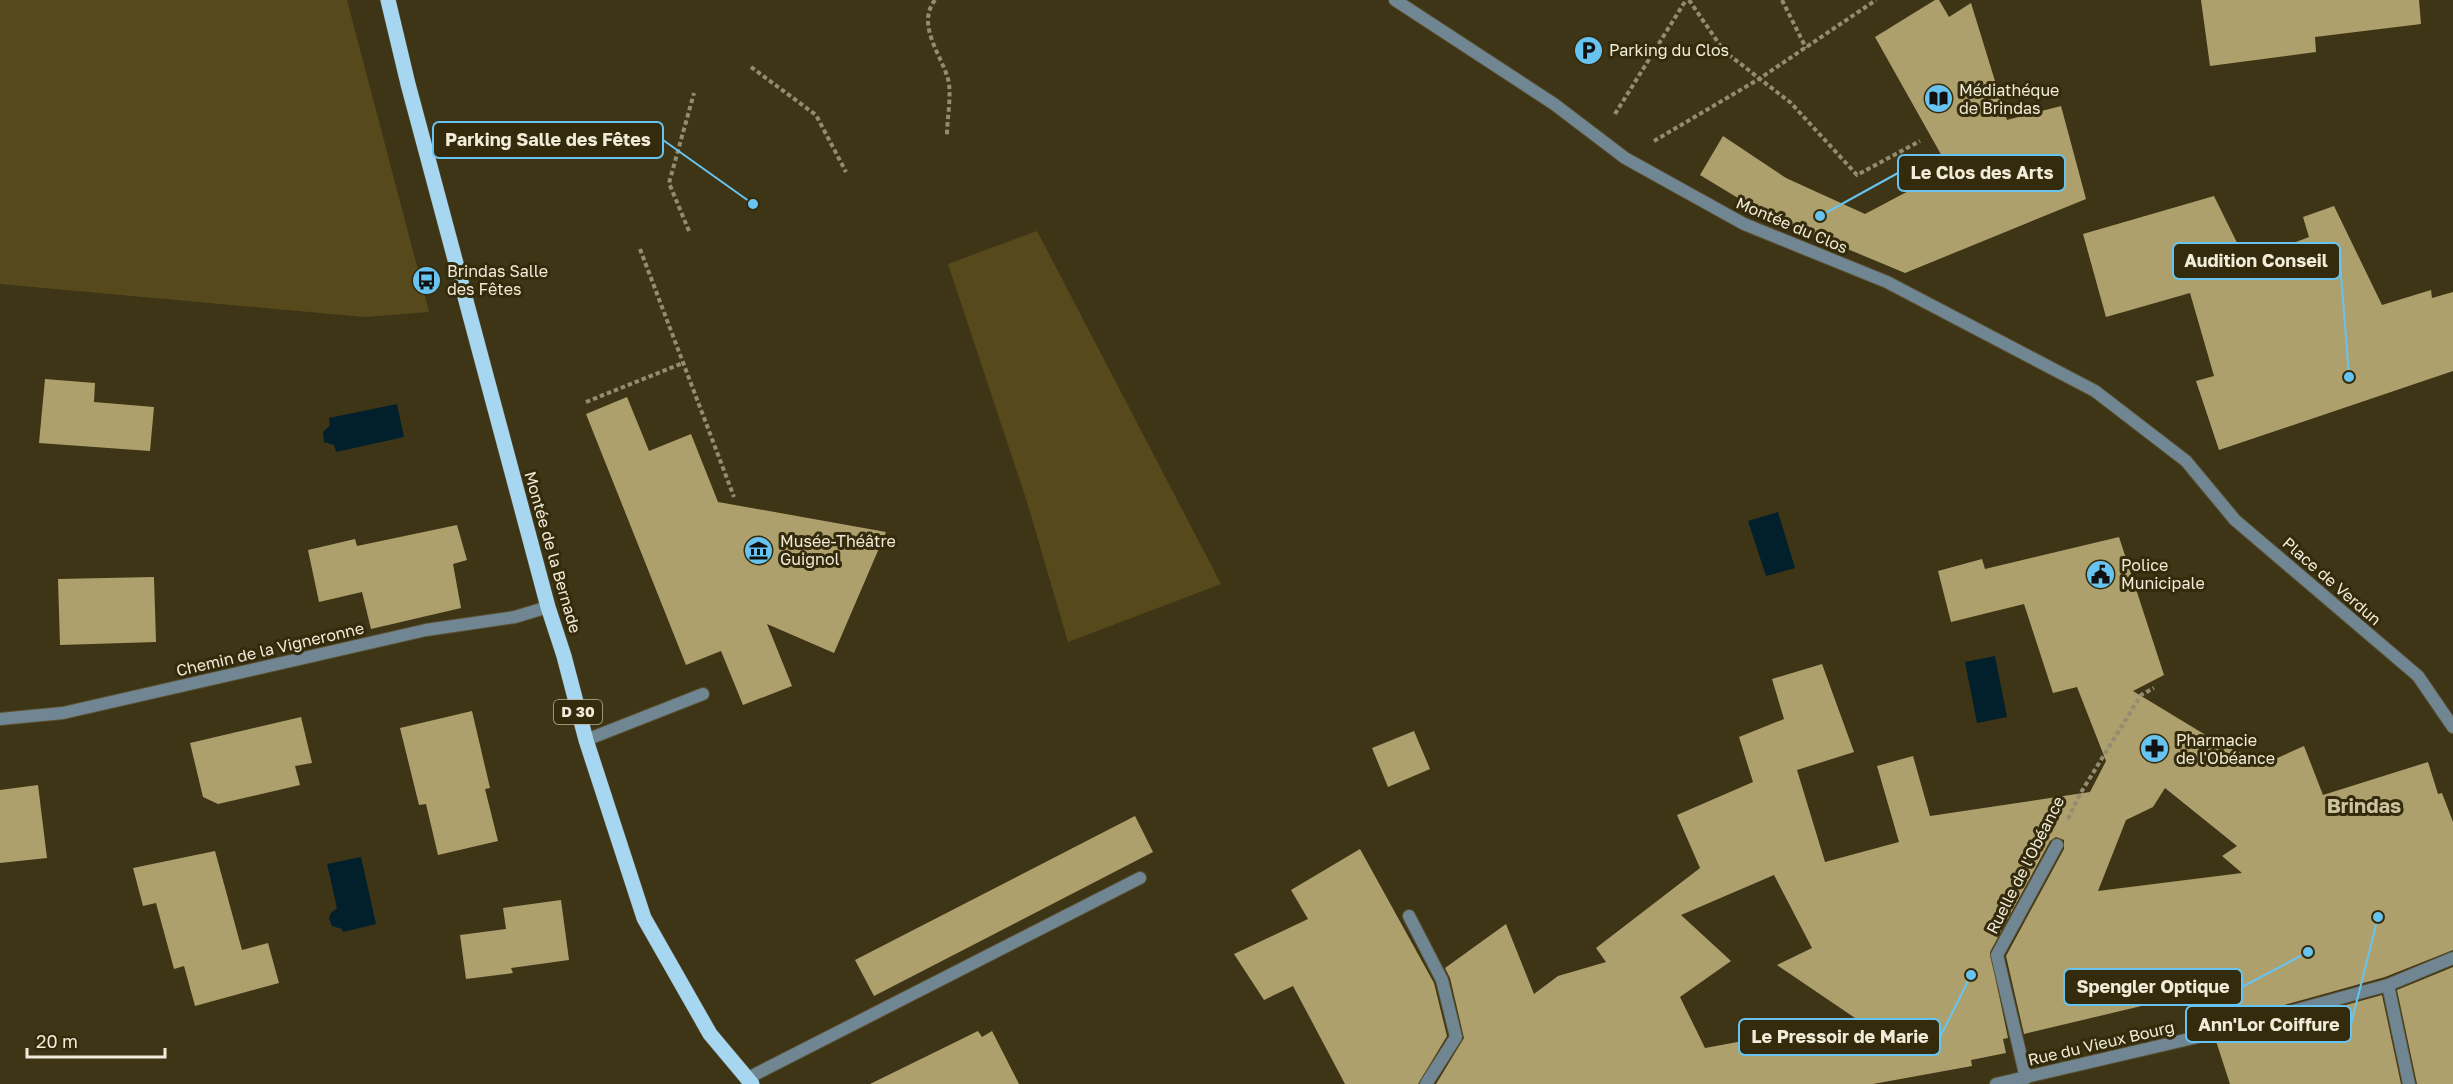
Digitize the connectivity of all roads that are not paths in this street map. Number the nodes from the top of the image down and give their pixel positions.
1 (388, 0) edge
2 (1395, 0) edge
3 (2186, 461) joint
4 (548, 608) junction
5 (703, 694) dead end
6 (0, 720) edge
7 (2453, 728) edge
8 (586, 740) junction
9 (2057, 845) road end
10 (1140, 878) dead end
11 (1409, 916) dead end
12 (2453, 958) edge
13 (2388, 985) junction
14 (2026, 1078) junction
15 (749, 1081) edge
16 (1426, 1084) edge
17 (1996, 1084) edge
18 (2409, 1084) edge

1 - 4 main road, Montée de la Bernade / D 30
2 - 3 street, Montée du Clos
3 - 7 street, Place de Verdun
4 - 6 street, Chemin de la Vigneronne
4 - 8 main road, Montée de la Bernade / D 30
5 - 8 street
8 - 15 main road, Montée de la Bernade / D 30
9 - 14 street, Ruelle de l'Obéance
10 - 15 street
11 - 16 street
12 - 13 street, Rue du Vieux Bourg
13 - 14 street, Rue du Vieux Bourg
13 - 18 street
14 - 17 street, Rue du Vieux Bourg

